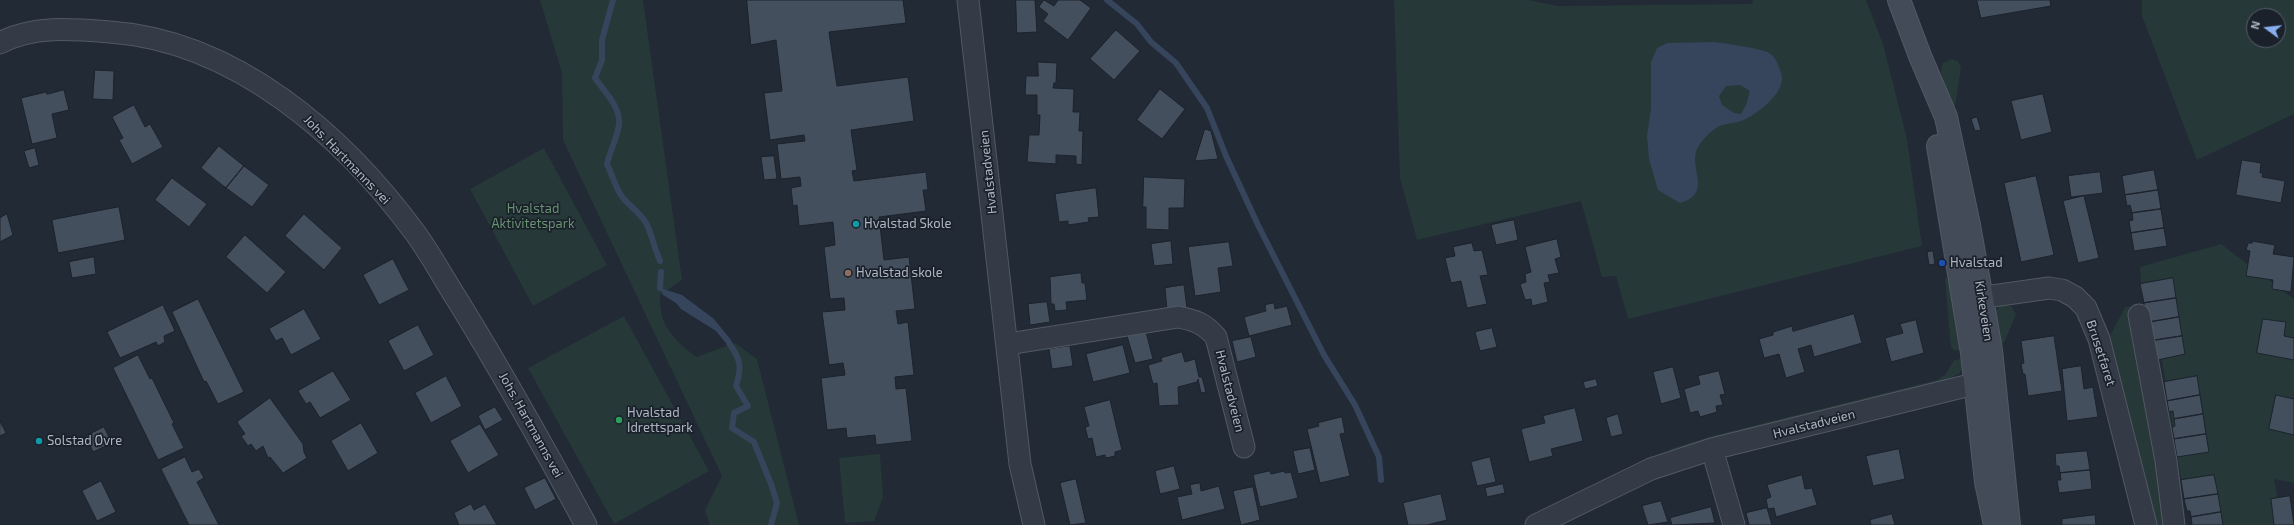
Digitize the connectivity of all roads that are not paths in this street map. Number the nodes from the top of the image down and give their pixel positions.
1 (968, 0) edge
2 (1899, 0) edge
3 (0, 43) edge
4 (1973, 299) junction
5 (2139, 315) dead end
6 (1008, 344) junction
7 (1996, 389) junction
8 (1975, 392) junction
9 (1244, 447) dead end
10 (1712, 449) junction
11 (586, 525) edge
12 (1034, 525) edge
13 (1536, 525) edge
14 (1734, 525) edge
15 (1995, 525) edge
16 (2009, 525) edge
17 (2146, 525) edge
18 (2174, 525) edge

1 - 6 street, Hvalstadveien
2 - 4 main road, Kirkeveien
3 - 11 street, Johs. Hartmanns vei
4 - 7 main road, Kirkeveien
4 - 8 main road, Kirkeveien
4 - 17 street, Brusetfaret
5 - 18 street
6 - 9 street, Hvalstadveien
6 - 12 street, Hvalstadveien
7 - 8 street, Hvalstadveien
7 - 16 main road, Kirkeveien
8 - 10 street, Hvalstadveien
8 - 15 main road, Kirkeveien
10 - 13 street, Hvalstadveien
10 - 14 street

